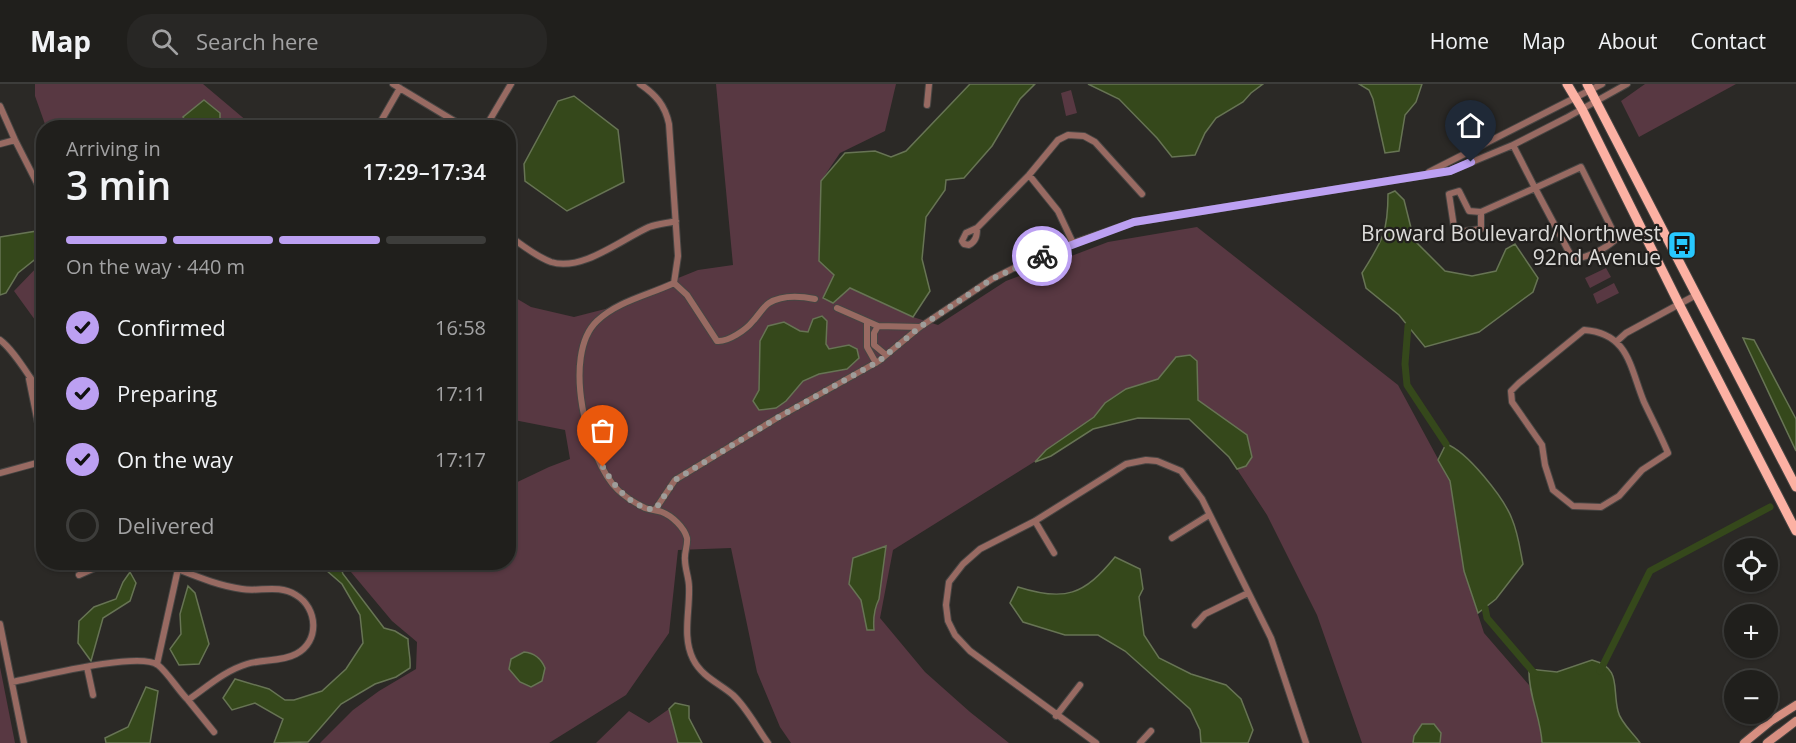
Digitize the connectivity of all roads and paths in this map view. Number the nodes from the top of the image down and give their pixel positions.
1 (393, 84) edge
2 (511, 84) edge
3 (640, 84) edge
4 (929, 84) edge
5 (1567, 84) edge
6 (1602, 84) edge
7 (1627, 84) edge
8 (1589, 87) edge
9 (400, 88) junction
10 (1575, 99) junction
11 (1597, 101) junction
12 (927, 105) dead end
13 (0, 106) edge
14 (1582, 110) junction
15 (382, 120) edge
16 (453, 120) edge
17 (490, 120) edge
18 (15, 140) junction
19 (0, 144) edge
20 (1512, 145) junction
21 (1029, 175) junction
22 (1420, 176) junction
23 (36, 181) edge
24 (1535, 188) junction
25 (1142, 194) dead end
26 (1481, 212) junction
27 (676, 221) junction
28 (977, 228) dead end
29 (516, 241) edge
30 (1073, 243) junction
31 (674, 283) junction
32 (1696, 294) junction
33 (815, 299) dead end
34 (1679, 304) junction
35 (837, 308) dead end
36 (867, 322) junction
37 (878, 326) junction
38 (920, 327) junction
39 (0, 340) edge
40 (1616, 342) junction
41 (886, 355) junction
42 (876, 363) junction
43 (29, 379) junction
44 (36, 387) edge
45 (36, 414) edge
46 (36, 463) edge
47 (0, 473) edge
48 (1796, 487) edge
49 (655, 510) junction
50 (1209, 515) junction
51 (1035, 521) junction
52 (1796, 531) edge
53 (1172, 538) dead end
54 (1054, 553) dead end
55 (90, 570) edge
56 (178, 570) edge
57 (180, 570) edge
58 (79, 575) dead end
59 (1248, 593) junction
60 (0, 624) edge
61 (1196, 624) dead end
62 (157, 664) junction
63 (87, 667) junction
64 (12, 682) junction
65 (1080, 685) dead end
66 (93, 695) dead end
67 (188, 700) junction
68 (1796, 705) edge
69 (1056, 716) junction
70 (1796, 721) edge
71 (1150, 731) dead end
72 (214, 732) dead end
73 (24, 743) edge
74 (768, 743) edge
75 (1096, 743) edge
76 (1140, 743) edge
77 (1306, 743) edge
78 (1744, 743) edge
79 (1767, 743) edge

1 - 9 street
2 - 17 street
3 - 27 street
4 - 12 street
5 - 10 main road
6 - 8 street
7 - 11 street
8 - 10 street
8 - 11 main road
9 - 15 street
9 - 16 street
10 - 14 main road
10 - 22 street
11 - 14 street
11 - 32 main road
13 - 18 street
14 - 20 street
14 - 34 main road
18 - 19 street
18 - 23 street
20 - 22 street
20 - 24 street
21 - 25 street
21 - 28 street
21 - 30 street
22 - 30 street
24 - 24 street
24 - 26 street
26 - 26 street
27 - 29 street
27 - 31 street
30 - 38 street
31 - 33 street
31 - 49 street
32 - 34 street
32 - 48 main road
34 - 40 street
34 - 52 main road
35 - 36 street
36 - 37 street
36 - 42 street
37 - 38 street
37 - 41 street
38 - 41 street
39 - 43 street
40 - 40 street
41 - 42 street
42 - 49 street
43 - 44 street
43 - 45 street
46 - 47 street
49 - 74 street
50 - 51 street
50 - 53 street
50 - 59 street
51 - 54 street
51 - 69 street
55 - 58 street
56 - 62 street
57 - 67 street
59 - 61 street
59 - 77 street
60 - 64 street
62 - 63 street
62 - 67 street
63 - 64 street
63 - 66 street
64 - 73 street
65 - 69 street
67 - 72 street
68 - 78 main road
69 - 75 street
70 - 79 main road
71 - 76 street

